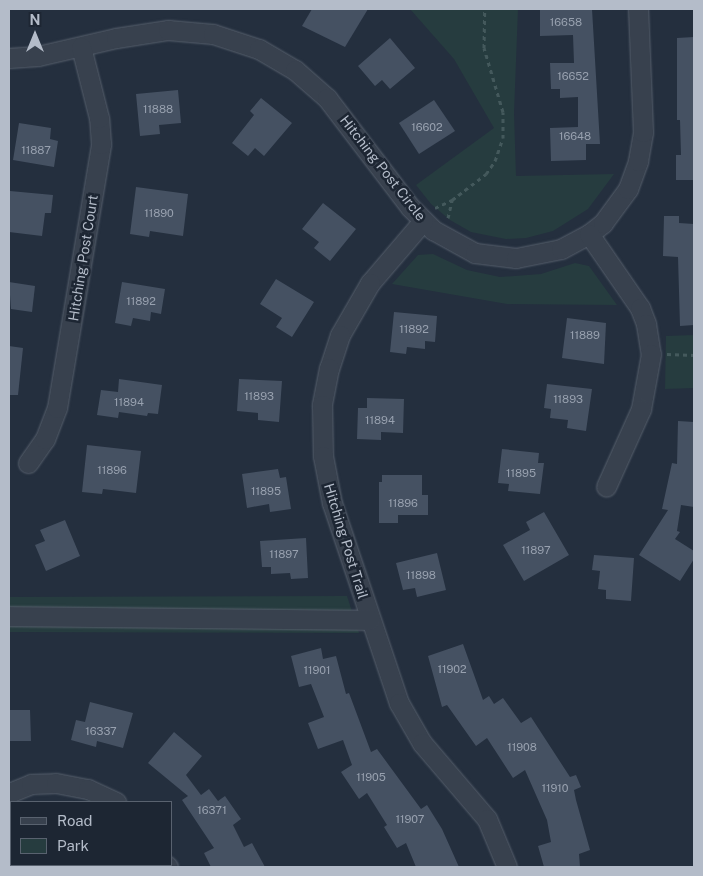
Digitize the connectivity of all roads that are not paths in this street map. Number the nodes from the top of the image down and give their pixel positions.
1 (638, 9) edge
2 (81, 47) junction
3 (9, 58) edge
4 (428, 215) junction
5 (589, 234) junction
6 (28, 463) dead end
7 (606, 487) dead end
8 (9, 616) edge
9 (370, 620) junction
10 (9, 792) edge
11 (114, 801) edge
12 (507, 867) edge

1 - 5 street, Hitching Post Circle
2 - 3 street, Hitching Post Circle
2 - 4 street, Hitching Post Circle
2 - 6 street, Hitching Post Court
4 - 5 street, Hitching Post Circle
4 - 9 street, Hitching Post Trail
5 - 7 street
8 - 9 street
9 - 12 street, Hitching Post Trail
10 - 11 street

